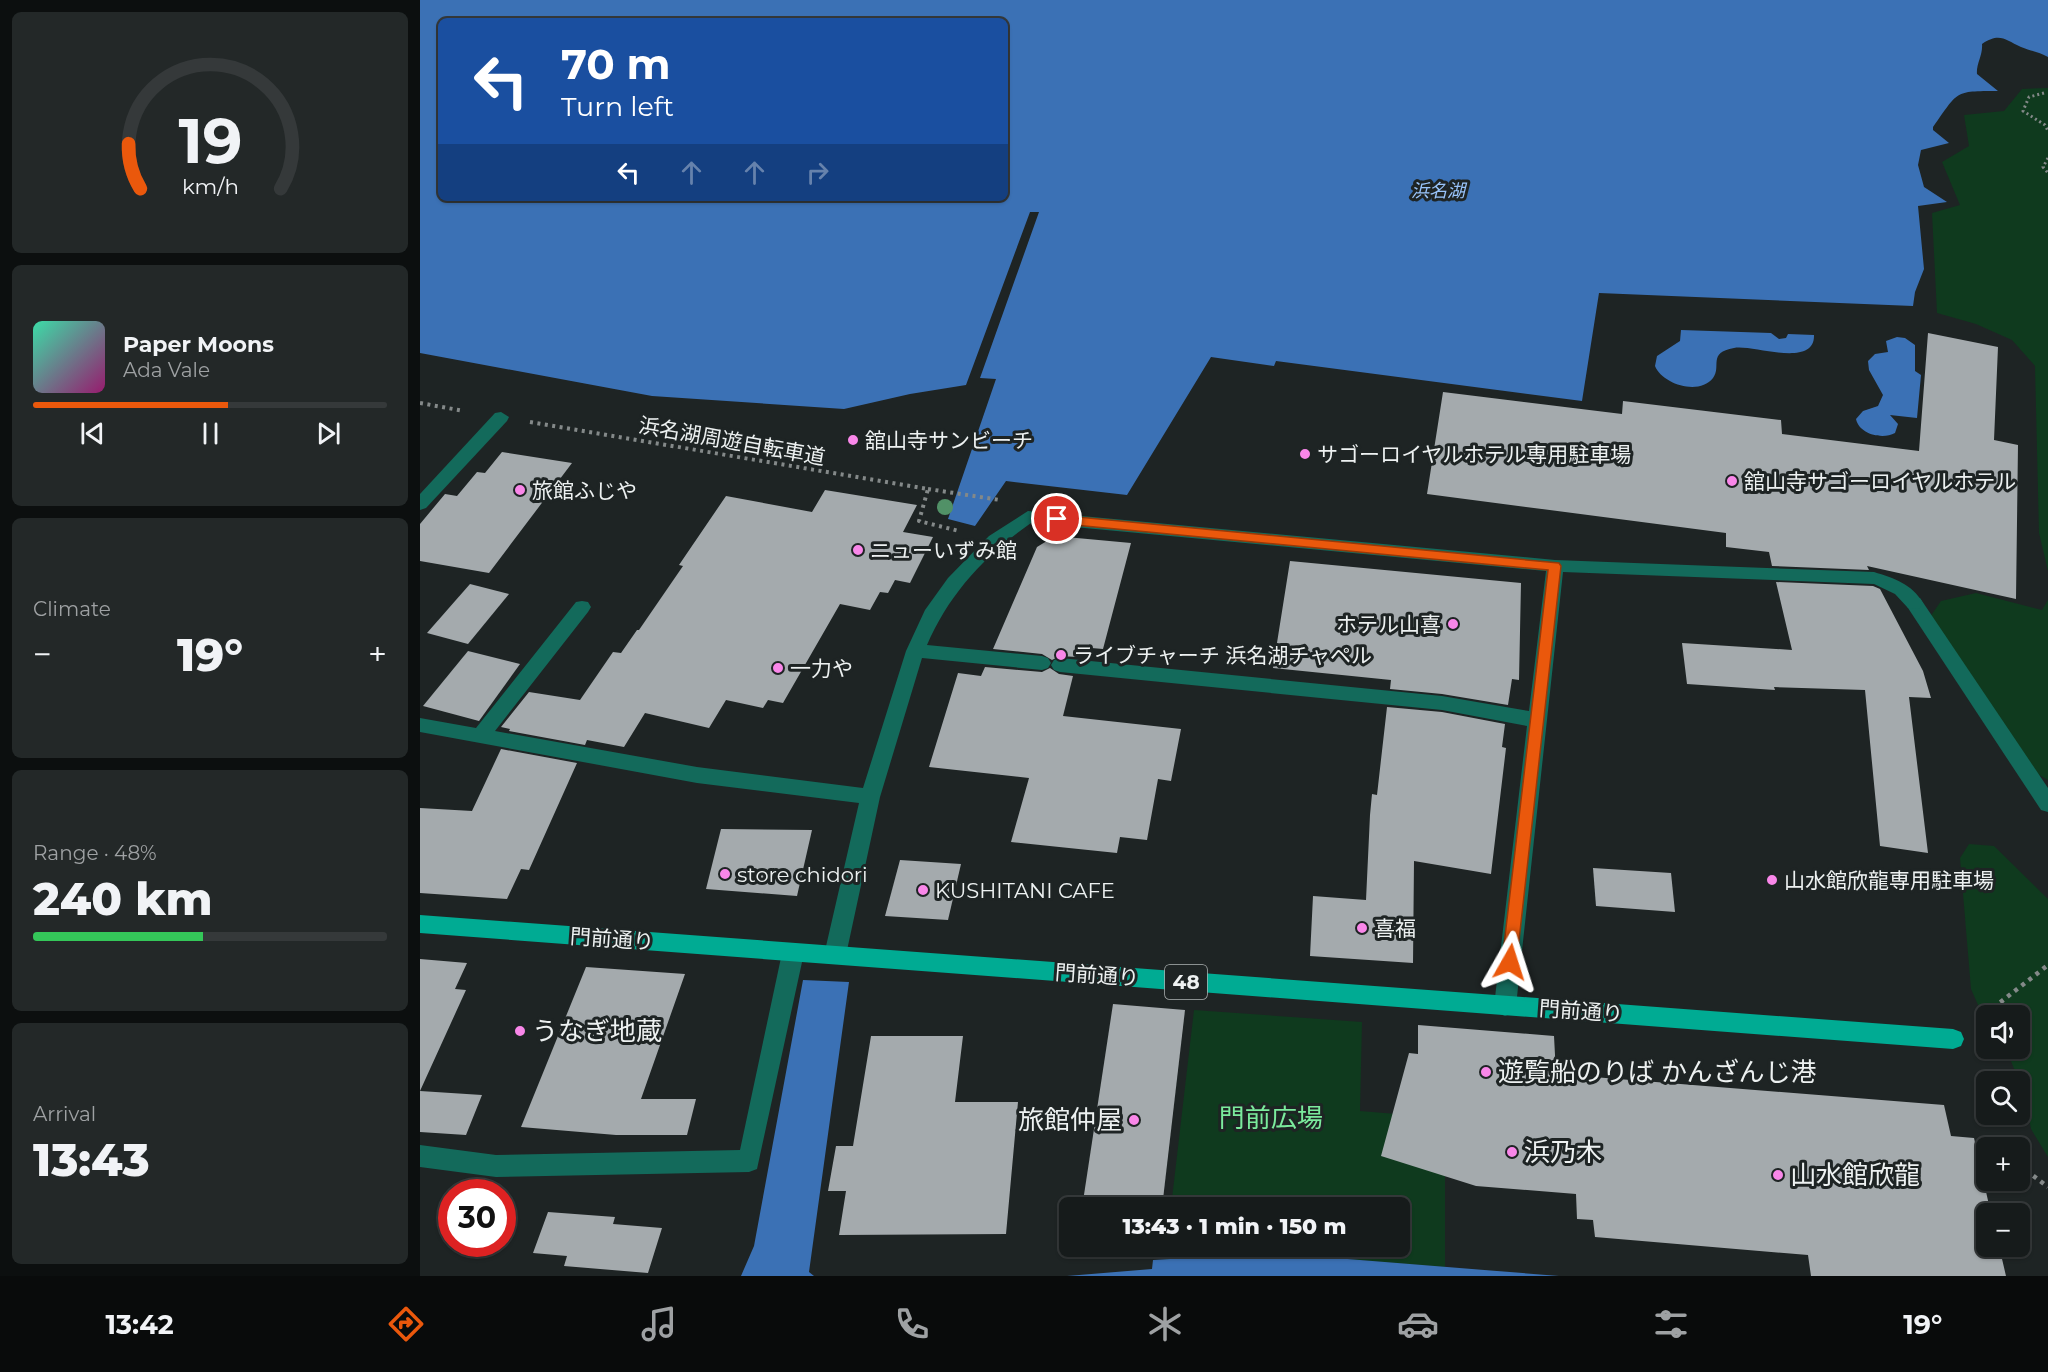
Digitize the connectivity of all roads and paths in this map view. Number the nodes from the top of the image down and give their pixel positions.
1 (2044, 93) dead end
2 (2048, 131) edge
3 (2048, 158) edge
4 (2048, 173) edge
5 (420, 403) edge
6 (501, 417) junction
7 (928, 489) junction
8 (1001, 500) dead end
9 (420, 504) edge
10 (995, 540) junction
11 (1555, 566) junction
12 (582, 607) dead end
13 (915, 651) junction
14 (1538, 720) junction
15 (420, 725) edge
16 (480, 736) junction
17 (870, 797) junction
18 (2048, 804) edge
19 (420, 924) edge
20 (794, 953) junction
21 (835, 956) junction
22 (2048, 965) edge
23 (1505, 1006) junction
24 (1953, 1040) joint
25 (420, 1156) edge
26 (2030, 1173) edge
27 (2048, 1187) edge

1 - 2 path
3 - 4 path
5 - 6 path, 浜名湖周遊自転車道
6 - 7 path, 浜名湖周遊自転車道
6 - 9 street
7 - 8 path, 浜名湖周遊自転車道
7 - 10 path
10 - 11 street
10 - 13 street
11 - 14 street
11 - 18 street
12 - 16 street
13 - 14 street
13 - 17 street
14 - 23 street
15 - 16 street
16 - 17 street
17 - 21 street
19 - 20 main road, 門前通り / 48
20 - 21 main road, 門前通り / 48
20 - 25 street
21 - 23 main road, 門前通り / 48
22 - 24 path
23 - 24 main road, 門前通り / 48
26 - 27 path

